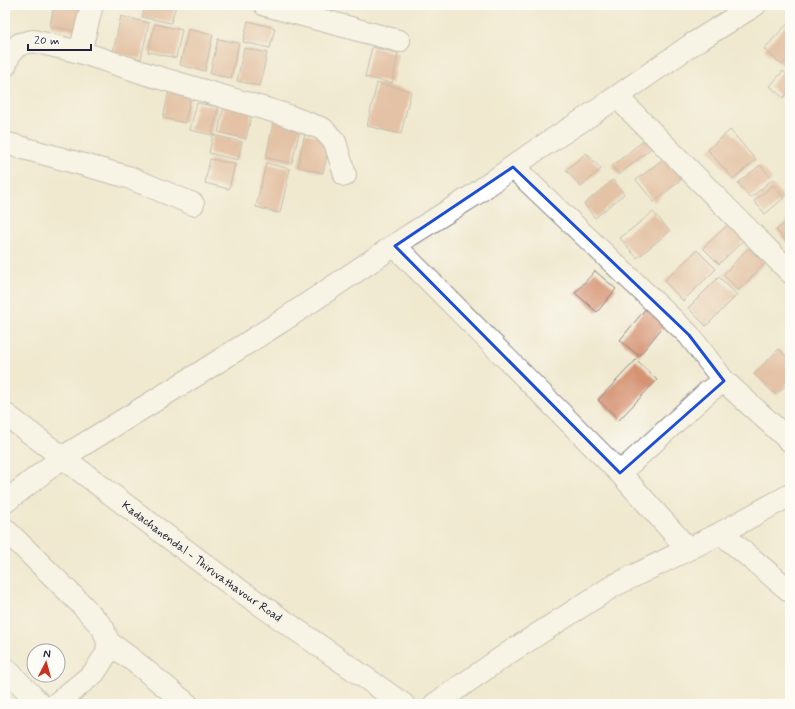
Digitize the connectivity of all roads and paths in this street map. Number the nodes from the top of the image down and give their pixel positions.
1 (92, 5) edge
2 (265, 5) edge
3 (755, 5) edge
4 (400, 41) dead end
5 (80, 52) junction
6 (5, 66) edge
7 (617, 97) junction
8 (5, 144) edge
9 (513, 167) junction
10 (345, 175) dead end
11 (193, 204) dead end
12 (395, 246) junction
13 (790, 272) edge
14 (724, 381) junction
15 (5, 414) edge
16 (790, 441) edge
17 (63, 457) junction
18 (620, 473) junction
19 (790, 496) edge
20 (5, 502) edge
21 (5, 529) edge
22 (721, 533) junction
23 (688, 549) junction
24 (790, 591) edge
25 (108, 642) junction
26 (5, 668) edge
27 (40, 704) edge
28 (56, 704) edge
29 (187, 704) edge
30 (403, 704) edge
31 (435, 704) edge

1 - 5 street
2 - 4 street
3 - 7 street
5 - 6 street
5 - 10 street
7 - 9 street
7 - 13 street
8 - 11 street
9 - 12 street
9 - 14 street
12 - 17 street
12 - 18 street
14 - 16 street
14 - 18 street
15 - 17 street, Kadachanendal - Thiruvathavour Road
17 - 20 street
17 - 30 street, Kadachanendal - Thiruvathavour Road
18 - 23 street
19 - 22 street
21 - 25 street
22 - 23 street
22 - 24 street
23 - 31 street
25 - 28 street
25 - 29 street
26 - 27 street

